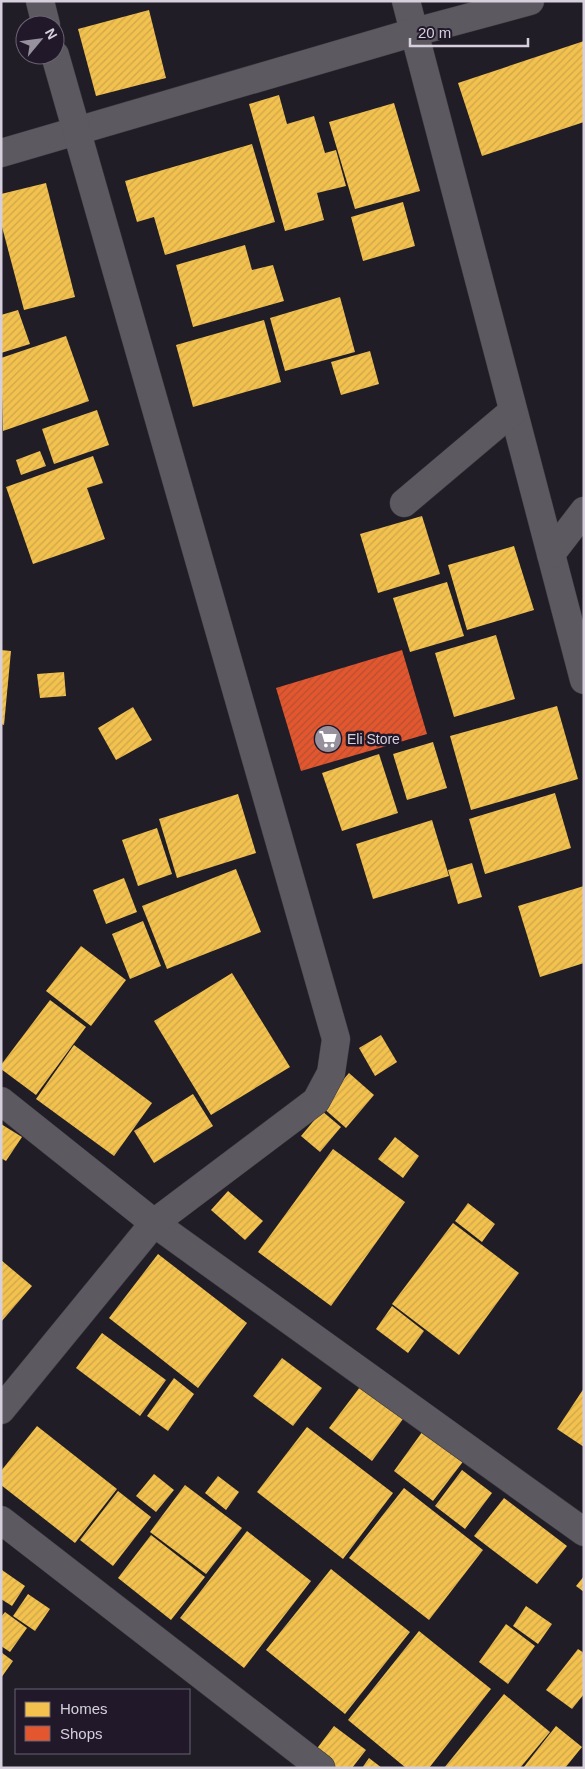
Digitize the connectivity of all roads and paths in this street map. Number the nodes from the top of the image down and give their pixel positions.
1 (40, 1) edge
2 (406, 1) edge
3 (530, 1) edge
4 (44, 15) edge
5 (415, 32) junction
6 (58, 65) edge
7 (75, 131) junction
8 (1, 153) edge
9 (513, 411) junction
10 (404, 503) dead end
11 (584, 511) edge
12 (551, 554) junction
13 (584, 680) edge
14 (1, 1101) edge
15 (154, 1222) junction
16 (1, 1410) edge
17 (1, 1520) edge
18 (584, 1532) edge
19 (321, 1768) edge

1 - 4 street
2 - 5 street
3 - 5 street
5 - 7 street
5 - 9 street
6 - 7 street
7 - 8 street
7 - 15 street
9 - 10 street
9 - 12 street
11 - 12 street
12 - 13 street
14 - 15 street
15 - 16 street
15 - 18 street
17 - 19 street

